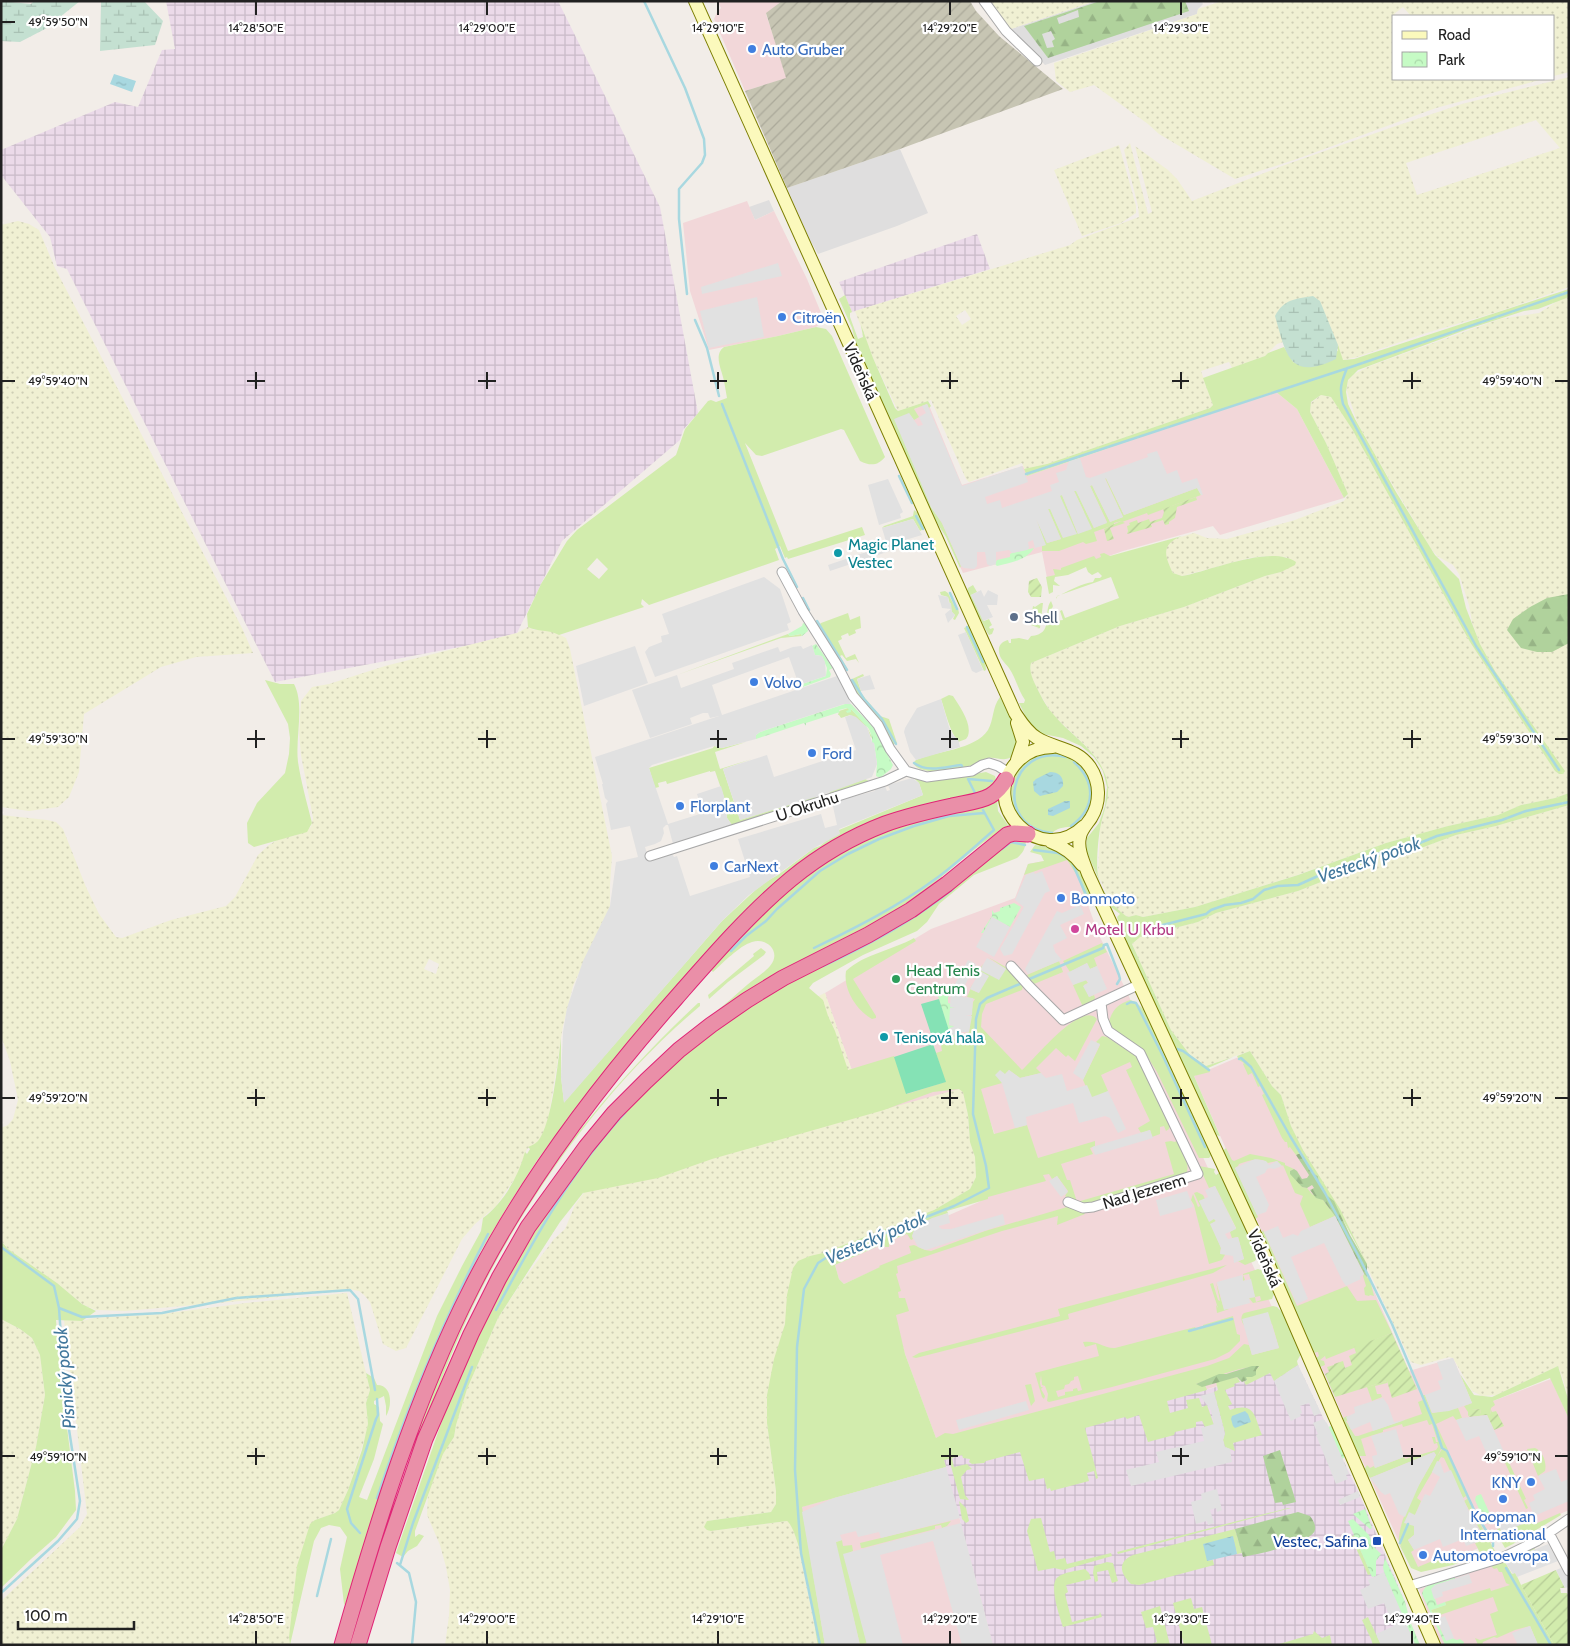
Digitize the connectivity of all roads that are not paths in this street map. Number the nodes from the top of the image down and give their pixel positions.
1 (695, 1) edge
2 (984, 1) edge
3 (1037, 61) dead end
4 (782, 572) dead end
5 (1015, 713) junction
6 (1058, 747) junction
7 (906, 771) junction
8 (1011, 771) junction
9 (1086, 824) junction
10 (1028, 834) junction
11 (1046, 840) junction
12 (650, 856) dead end
13 (1088, 874) junction
14 (1011, 966) dead end
15 (1138, 985) junction
16 (1101, 1003) junction
17 (1068, 1202) dead end
18 (1569, 1519) edge
19 (1549, 1533) junction
20 (1569, 1571) edge
21 (1409, 1586) junction
22 (342, 1645) edge
23 (358, 1645) edge
24 (1434, 1645) edge

1 - 5 main road, Vídeňská
2 - 3 street
4 - 7 street
5 - 6 main road, Vídeňská
5 - 8 main road, Vídeňská
6 - 8 main road
6 - 9 main road, Vídeňská
7 - 8 street
7 - 12 street, U Okruhu
8 - 10 main road, Vídeňská
8 - 22 highway
9 - 11 main road, Vídeňská
9 - 13 main road, Vídeňská
10 - 11 main road, Vídeňská
10 - 23 highway
11 - 13 main road, Vídeňská
13 - 15 main road, Vídeňská
14 - 16 street
15 - 16 street
15 - 21 main road, Vídeňská
16 - 17 street, Nad Jezerem
18 - 19 street
19 - 20 street
19 - 21 street
21 - 24 main road, Vídeňská

